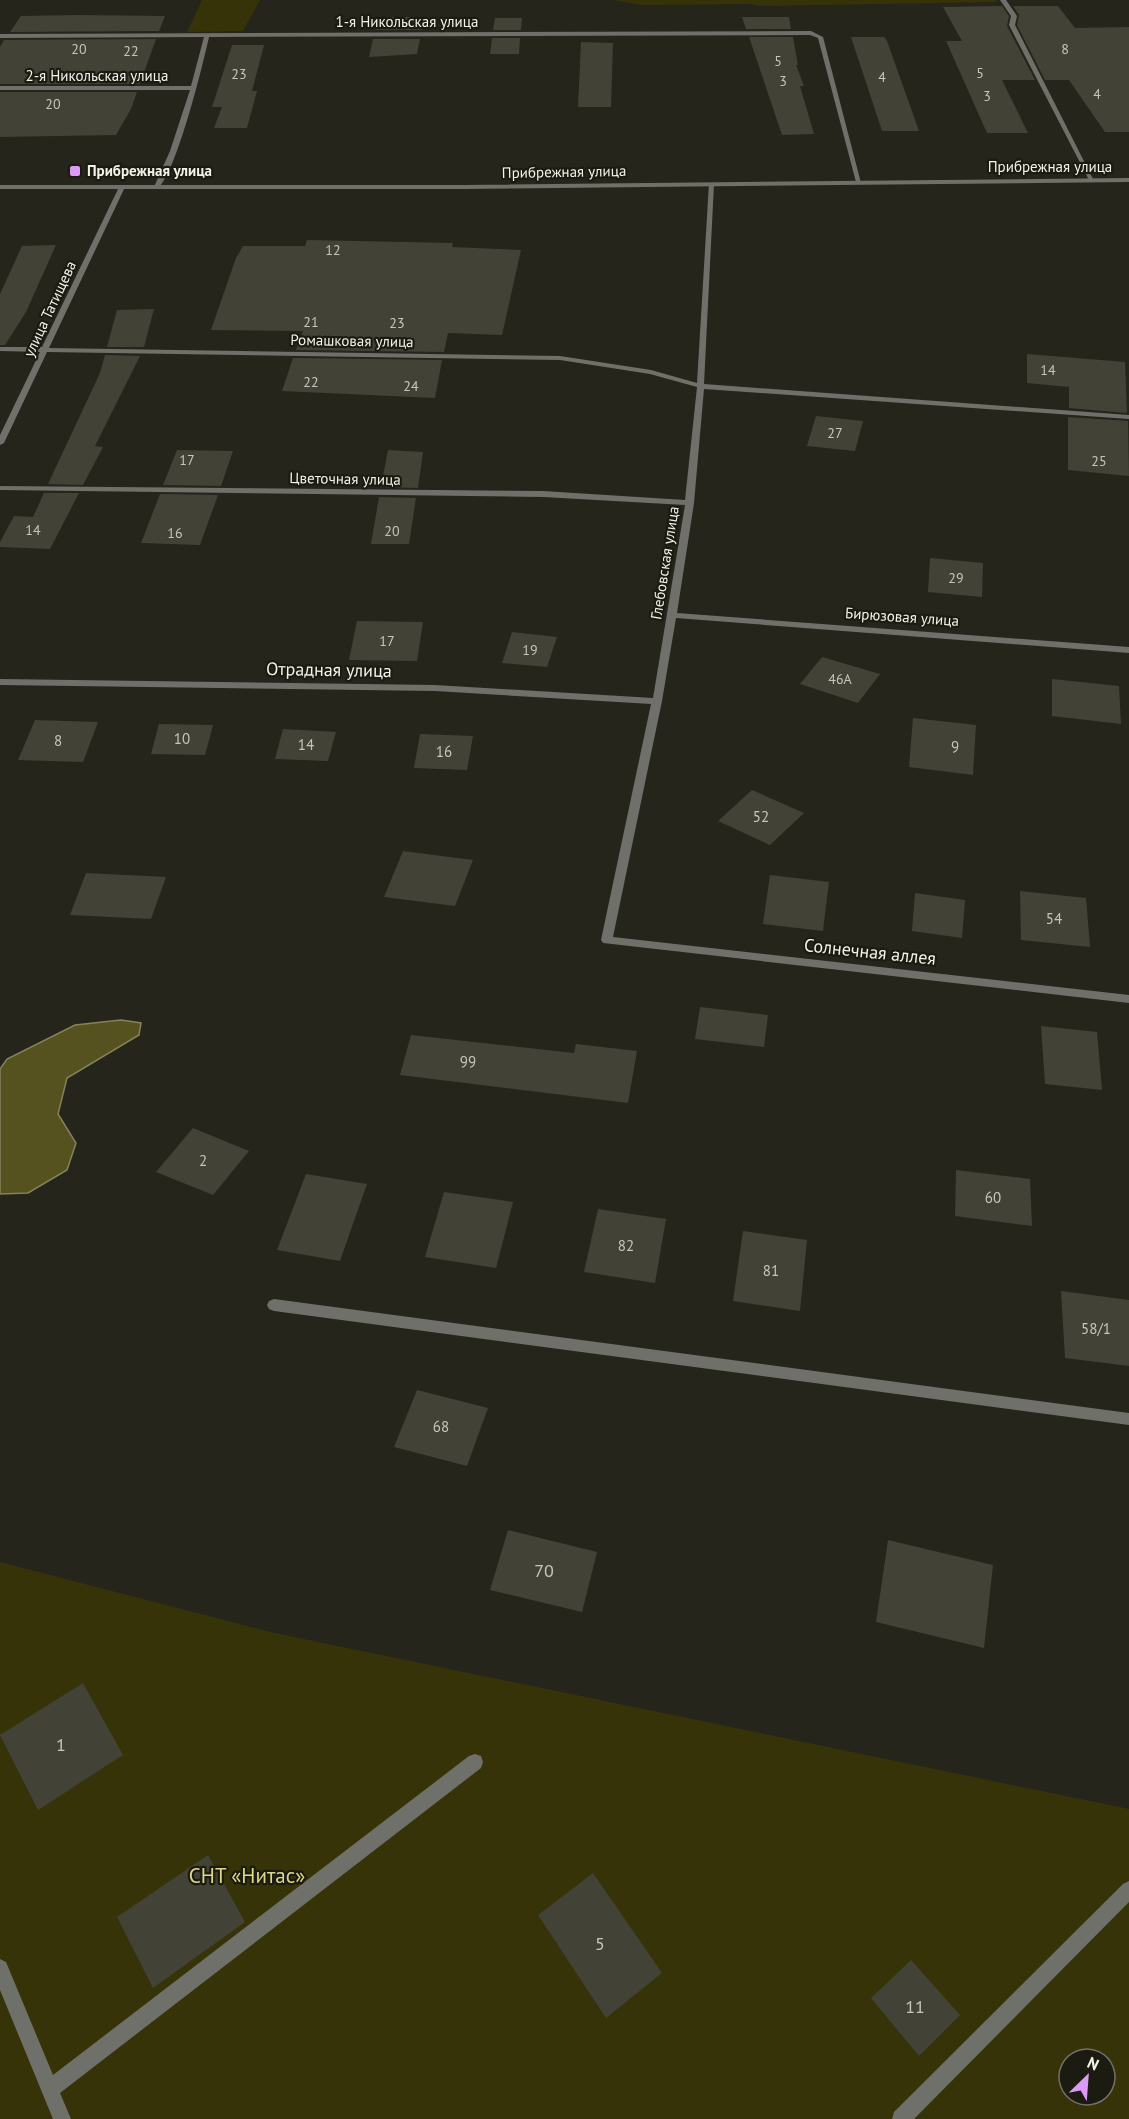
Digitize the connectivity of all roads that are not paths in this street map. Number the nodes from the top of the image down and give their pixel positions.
1 (1003, 0) edge
2 (0, 36) edge
3 (207, 36) junction
4 (0, 88) edge
5 (194, 88) junction
6 (1092, 180) junction
7 (1129, 180) edge
8 (859, 182) junction
9 (711, 184) junction
10 (0, 187) edge
11 (122, 187) junction
12 (157, 187) junction
13 (0, 349) edge
14 (46, 349) junction
15 (700, 386) junction
16 (1129, 417) edge
17 (0, 443) edge
18 (0, 488) edge
19 (690, 502) junction
20 (673, 615) junction
21 (1129, 650) edge
22 (0, 682) edge
23 (657, 701) junction
24 (607, 940) joint
25 (1129, 999) edge
26 (274, 1305) dead end
27 (1129, 1419) edge
28 (475, 1762) dead end
29 (1129, 1890) edge
30 (0, 1968) edge
31 (50, 2090) junction
32 (62, 2119) edge
33 (902, 2119) edge

1 - 6 street
2 - 3 street, 1-я Никольская улица
3 - 5 street
3 - 8 street, 1-я Никольская улица
4 - 5 street, 2-я Никольская улица
5 - 12 street
6 - 7 street, Прибрежная улица
6 - 8 street, Прибрежная улица
8 - 9 street, Прибрежная улица
9 - 12 street, Прибрежная улица
9 - 15 street, Глебовская улица
10 - 11 street, Прибрежная улица
11 - 12 street, Прибрежная улица
11 - 14 street, улица Татищева
13 - 14 street, Ромашковая улица
14 - 15 street, Ромашковая улица
14 - 17 street, улица Татищева
15 - 16 street, Ромашковая улица
15 - 19 street, Глебовская улица
18 - 19 street, Цветочная улица
19 - 20 street, Глебовская улица
20 - 21 street, Бирюзовая улица
20 - 23 street, Глебовская улица
22 - 23 street, Отрадная улица
23 - 24 street, Глебовская улица
24 - 25 street, Солнечная аллея
26 - 27 street
28 - 31 street
29 - 33 street
30 - 31 street
31 - 32 street

